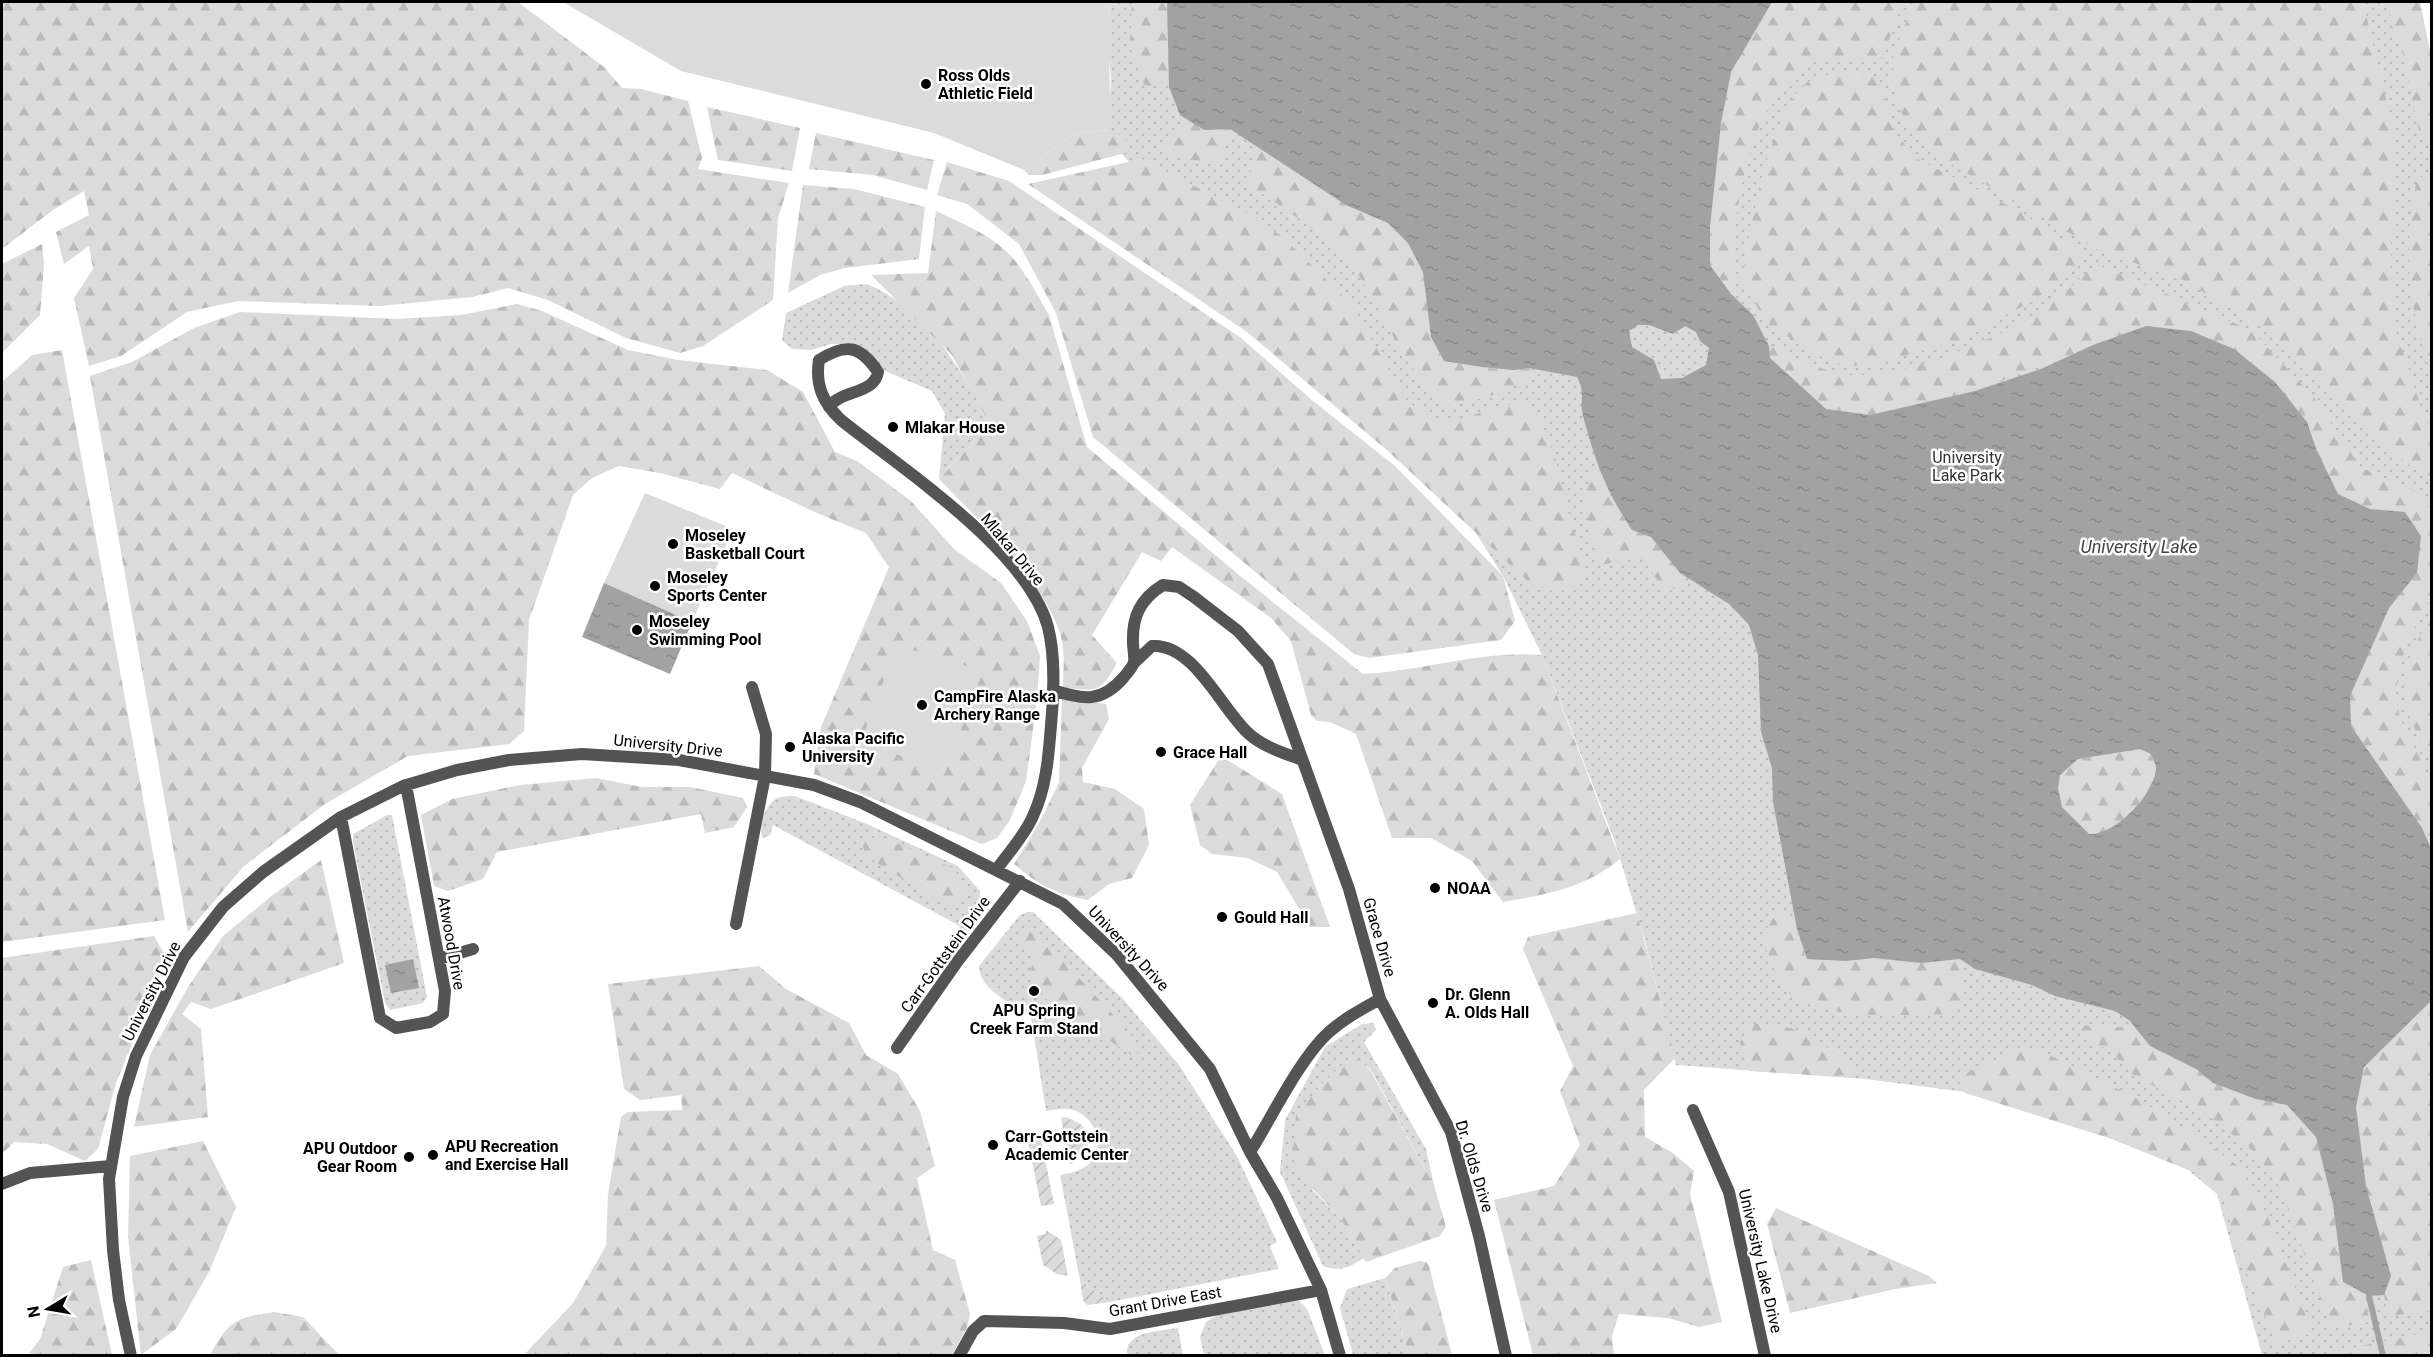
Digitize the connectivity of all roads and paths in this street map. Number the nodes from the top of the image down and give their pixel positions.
1 (829, 407) junction
2 (1134, 663) junction
3 (752, 687) dead end
4 (1053, 690) junction
5 (1302, 760) junction
6 (765, 776) junction
7 (406, 785) junction
8 (341, 817) junction
9 (997, 869) junction
10 (1020, 881) junction
11 (736, 924) dead end
12 (473, 949) dead end
13 (439, 959) junction
14 (1380, 999) junction
15 (897, 1048) dead end
16 (1693, 1110) dead end
17 (1250, 1152) junction
18 (111, 1166) junction
19 (2, 1184) edge
20 (1321, 1290) junction
21 (131, 1356) edge
22 (959, 1356) edge
23 (1340, 1356) edge
24 (1506, 1356) edge
25 (1765, 1356) edge

1 - 1 street, Mlakar Drive
1 - 4 street, Mlakar Drive
2 - 4 street
2 - 5 street
2 - 5 street, Grace Drive
3 - 6 street
4 - 9 street, Mlakar Drive
5 - 14 street, Grace Drive
6 - 7 street, University Drive
6 - 9 street, University Drive
6 - 11 street
7 - 8 street, University Drive
7 - 13 street, Atwood Drive
8 - 13 street, Atwood Drive
8 - 18 street, University Drive
9 - 10 street, University Drive
10 - 15 street, Carr-Gottstein Drive
10 - 17 street, University Drive
12 - 13 street
14 - 17 street, Grace Drive
14 - 24 street, Dr. Olds Drive
16 - 25 street, University Lake Drive
17 - 20 street, University Drive
18 - 19 street
18 - 21 street, University Drive
20 - 22 street, Grant Drive East
20 - 23 street, University Drive

